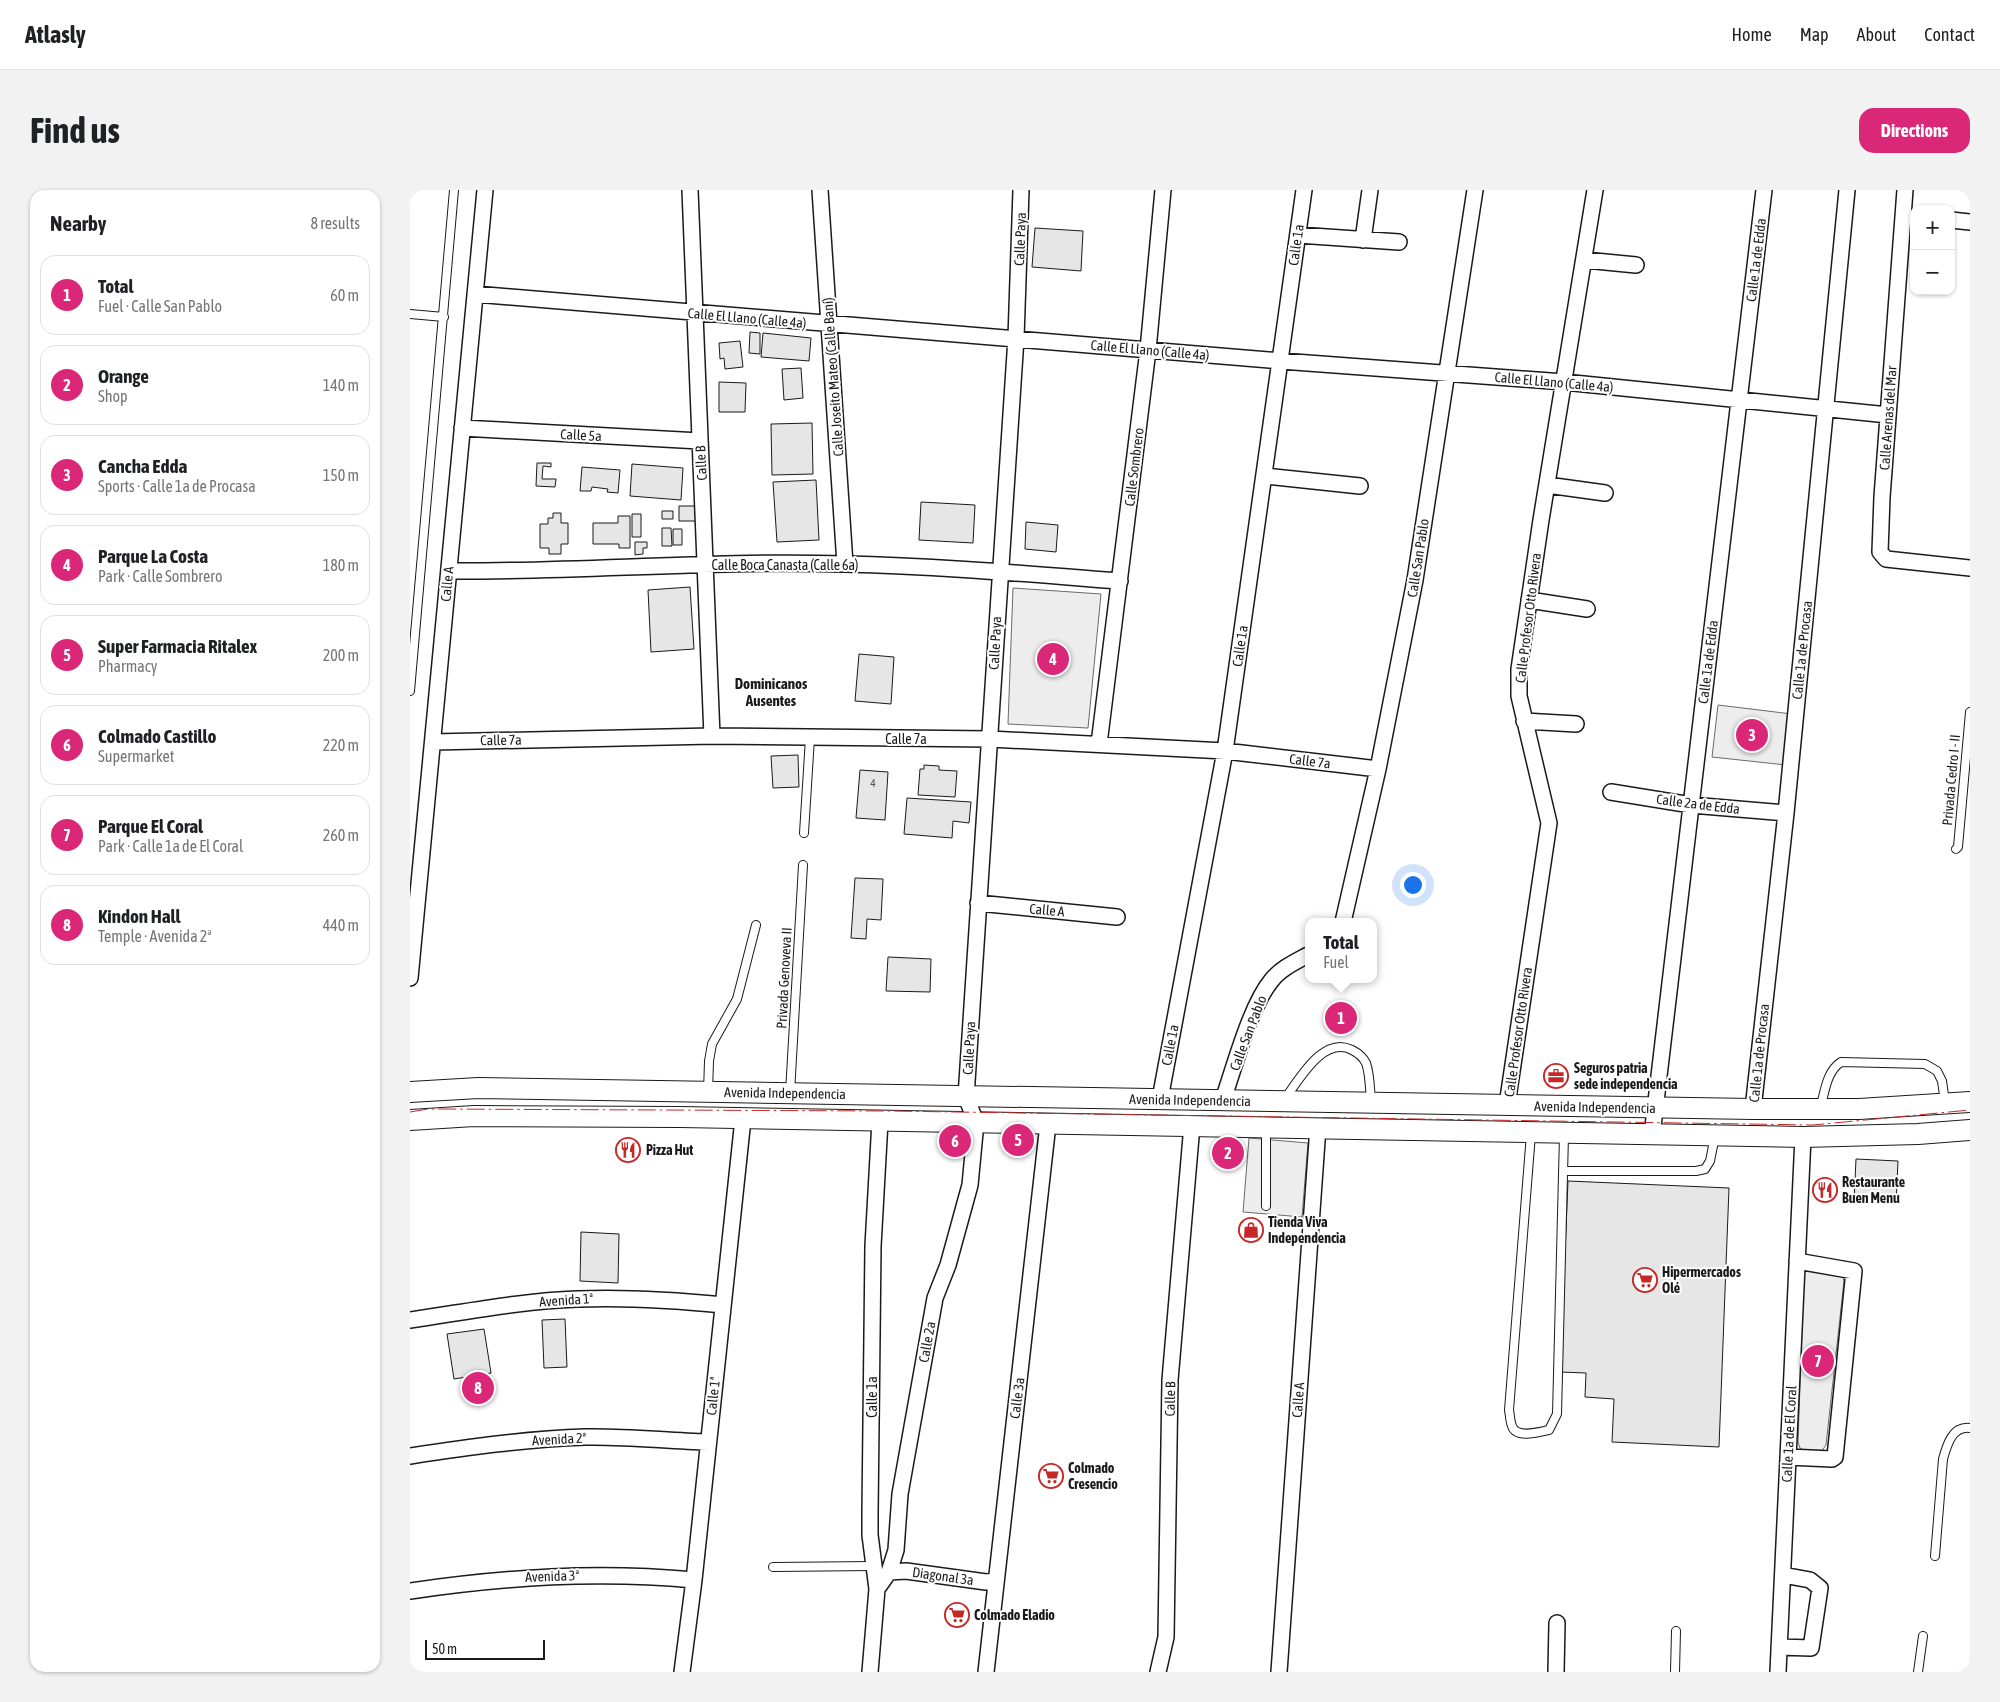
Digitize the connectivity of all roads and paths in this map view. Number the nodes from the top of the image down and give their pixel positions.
1 (454, 190) edge
2 (485, 190) edge
3 (690, 190) edge
4 (820, 190) edge
5 (1021, 190) edge
6 (1163, 190) edge
7 (1304, 190) edge
8 (1370, 190) edge
9 (1474, 190) edge
10 (1595, 190) edge
11 (1764, 190) edge
12 (1847, 190) edge
13 (1905, 190) edge
14 (1908, 216) edge
15 (1955, 220) edge
16 (1970, 222) edge
17 (1298, 235) junction
18 (1363, 240) junction
19 (1399, 242) dead end
20 (1585, 260) junction
21 (1636, 264) dead end
22 (475, 294) junction
23 (410, 314) edge
24 (695, 314) junction
25 (444, 318) junction
26 (829, 325) junction
27 (1016, 338) junction
28 (1148, 350) junction
29 (1281, 361) junction
30 (1446, 374) junction
31 (1564, 382) junction
32 (1740, 400) junction
33 (1825, 409) junction
34 (1888, 415) junction
35 (462, 428) junction
36 (700, 442) junction
37 (1265, 476) junction
38 (1547, 485) junction
39 (1360, 486) dead end
40 (1605, 493) dead end
41 (845, 564) junction
42 (706, 565) junction
43 (1970, 568) edge
44 (449, 571) junction
45 (999, 572) junction
46 (1120, 582) junction
47 (1529, 600) junction
48 (1587, 609) dead end
49 (410, 691) edge
50 (1970, 712) edge
51 (1524, 721) junction
52 (1576, 724) dead end
53 (712, 736) junction
54 (810, 738) junction
55 (990, 739) junction
56 (432, 742) junction
57 (1099, 744) junction
58 (1225, 751) junction
59 (1378, 769) junction
60 (1611, 792) dead end
61 (1691, 805) junction
62 (1786, 813) junction
63 (804, 832) dead end
64 (1956, 848) dead end
65 (803, 865) dead end
66 (978, 903) junction
67 (1117, 917) dead end
68 (1344, 918) edge
69 (756, 925) dead end
70 (1305, 957) edge
71 (410, 978) edge
72 (410, 1092) edge
73 (708, 1092) junction
74 (790, 1093) junction
75 (966, 1097) junction
76 (1160, 1099) junction
77 (1223, 1100) junction
78 (1282, 1102) junction
79 (1970, 1102) edge
80 (1372, 1104) junction
81 (1426, 1104) junction
82 (1946, 1104) junction
83 (1507, 1105) junction
84 (1655, 1108) junction
85 (1753, 1109) junction
86 (1820, 1109) junction
87 (742, 1119) junction
88 (410, 1120) edge
89 (880, 1121) junction
90 (976, 1122) junction
91 (1048, 1124) junction
92 (1192, 1126) junction
93 (1274, 1127) junction
94 (1318, 1127) junction
95 (1426, 1130) junction
96 (1970, 1130) edge
97 (1531, 1132) junction
98 (1564, 1132) junction
99 (1652, 1135) junction
100 (1715, 1136) junction
101 (1803, 1137) junction
102 (1563, 1171) junction
103 (1266, 1206) dead end
104 (1798, 1261) junction
105 (723, 1305) junction
106 (410, 1320) edge
107 (1970, 1428) edge
108 (708, 1442) junction
109 (410, 1456) edge
110 (1788, 1457) junction
111 (1935, 1556) dead end
112 (874, 1566) junction
113 (773, 1567) dead end
114 (889, 1572) junction
115 (1782, 1575) junction
116 (694, 1580) junction
117 (996, 1581) junction
118 (877, 1589) junction
119 (410, 1591) edge
120 (1557, 1623) dead end
121 (1676, 1631) dead end
122 (1923, 1636) dead end
123 (1779, 1647) junction
124 (682, 1672) edge
125 (870, 1672) edge
126 (986, 1672) edge
127 (1158, 1672) edge
128 (1279, 1672) edge
129 (1556, 1672) edge
130 (1675, 1672) edge
131 (1778, 1672) edge
132 (1918, 1672) edge

1 - 25 lane
2 - 22 street, Calle A
3 - 24 street, Calle B
4 - 26 street, Calle Joseíto Mateo (Calle Baní)
5 - 27 street, Calle Paya
6 - 28 street, Calle Sombrero
7 - 17 street, Calle 1a
8 - 18 street
9 - 30 street, Calle San Pablo
10 - 20 street, Calle Profesor Otto Rivera
11 - 32 street, Calle 1a de Edda
12 - 33 street, Calle 1a de Procasa
13 - 14 street, Calle Arenas del Mar
14 - 34 street, Calle Arenas del Mar
15 - 16 street
17 - 18 street
17 - 29 street, Calle 1a
18 - 19 street
20 - 21 street
20 - 31 street, Calle Profesor Otto Rivera
22 - 24 street, Calle El Llano (Calle 4a)
22 - 35 street, Calle A
23 - 25 lane
24 - 26 street, Calle El Llano (Calle 4a)
24 - 36 street, Calle B
25 - 49 lane
26 - 27 street, Calle El Llano (Calle 4a)
26 - 41 street, Calle Joseíto Mateo (Calle Baní)
27 - 28 street, Calle El Llano (Calle 4a)
27 - 45 street, Calle Paya
28 - 29 street, Calle El Llano (Calle 4a)
28 - 46 street, Calle Sombrero
29 - 30 street, Calle El Llano (Calle 4a)
29 - 37 street, Calle 1a
30 - 31 street, Calle El Llano (Calle 4a)
30 - 59 street, Calle San Pablo
31 - 32 street, Calle El Llano (Calle 4a)
31 - 38 street, Calle Profesor Otto Rivera
32 - 33 street, Calle El Llano (Calle 4a)
32 - 61 street, Calle 1a de Edda
33 - 34 street, Calle El Llano (Calle 4a)
33 - 62 street, Calle 1a de Procasa
34 - 43 street, Calle Arenas del Mar
35 - 36 street, Calle 5a
35 - 44 street, Calle A
36 - 42 street, Calle B
37 - 39 street
37 - 58 street, Calle 1a
38 - 40 street
38 - 47 street, Calle Profesor Otto Rivera
41 - 42 street, Calle Boca Canasta (Calle 6a)
41 - 45 street, Calle Boca Canasta (Calle 6a)
42 - 44 street, Calle Boca Canasta (Calle 6a)
42 - 53 street, Calle B
44 - 56 street, Calle A
45 - 46 street, Calle Boca Canasta (Calle 6a)
45 - 55 street, Calle Paya
46 - 57 street, Calle Sombrero
47 - 48 street
47 - 51 street, Calle Profesor Otto Rivera
50 - 64 lane, Privada Cedro I - II
51 - 52 street
51 - 83 street, Calle Profesor Otto Rivera
53 - 54 street, Calle 7a
53 - 56 street, Calle 7a
54 - 55 street, Calle 7a
54 - 63 lane
55 - 57 street, Calle 7a
55 - 66 street, Calle Paya
56 - 71 street, Calle A
57 - 58 street, Calle 7a
58 - 59 street, Calle 7a
58 - 76 street, Calle 1a
59 - 68 street, Calle San Pablo
60 - 61 street, Calle 2a de Edda
61 - 62 street, Calle 2a de Edda
61 - 84 street, Calle 1a de Edda
62 - 85 street, Calle 1a de Procasa
65 - 74 lane, Privada Genoveva II
66 - 67 street, Calle A
66 - 75 street, Calle Paya
69 - 73 lane
70 - 77 street, Calle San Pablo
72 - 73 main road, Avenida Independencia
73 - 74 main road, Avenida Independencia
74 - 75 main road, Avenida Independencia
75 - 76 main road, Avenida Independencia
75 - 90 street, Calle 2a
76 - 77 main road, Avenida Independencia
77 - 78 main road, Avenida Independencia
78 - 80 main road, Avenida Independencia
78 - 80 lane
78 - 93 main road
79 - 82 main road, Avenida Independencia
80 - 81 main road, Avenida Independencia
81 - 83 main road, Avenida Independencia
81 - 95 main road
82 - 86 main road, Avenida Independencia
82 - 86 lane
83 - 84 main road, Avenida Independencia
84 - 85 main road, Avenida Independencia
84 - 99 street, Calle 1a de Edda
85 - 86 main road, Avenida Independencia
87 - 88 main road, Avenida Independencia
87 - 89 main road, Avenida Independencia
87 - 105 street, Calle 1ª
89 - 90 main road, Avenida Independencia
89 - 112 street, Calle 1a
90 - 91 main road, Avenida Independencia
90 - 114 street, Calle 2a
91 - 92 main road, Avenida Independencia
91 - 117 street, Calle 3a
92 - 93 main road, Avenida Independencia
92 - 127 street, Calle B
93 - 94 main road, Avenida Independencia
93 - 103 lane
94 - 95 main road, Avenida Independencia
94 - 128 street, Calle A
95 - 97 main road, Avenida Independencia
96 - 101 main road, Avenida Independencia
97 - 98 main road, Avenida Independencia
97 - 102 lane
98 - 99 main road, Avenida Independencia
98 - 102 lane
99 - 100 main road, Avenida Independencia
100 - 101 main road, Avenida Independencia
100 - 102 lane
101 - 104 street, Calle 1a de El Coral
104 - 110 street, Calle 1a de El Coral
104 - 110 street
105 - 106 street, Avenida 1ª
105 - 108 street, Calle 1ª
107 - 111 lane
108 - 109 street, Avenida 2ª
108 - 116 street, Calle 1ª
110 - 115 street, Calle 1a de El Coral
112 - 113 lane
112 - 118 street, Calle 1a
114 - 117 street, Diagonal 3a
114 - 118 street, Calle 2a
115 - 123 street, Calle 1a de El Coral
115 - 123 street
116 - 119 street, Avenida 3ª
116 - 124 street, Calle 1ª
117 - 126 street, Calle 3a
118 - 125 street, Calle 1a
120 - 129 street
121 - 130 lane
122 - 132 lane
123 - 131 street, Calle 1a de El Coral

